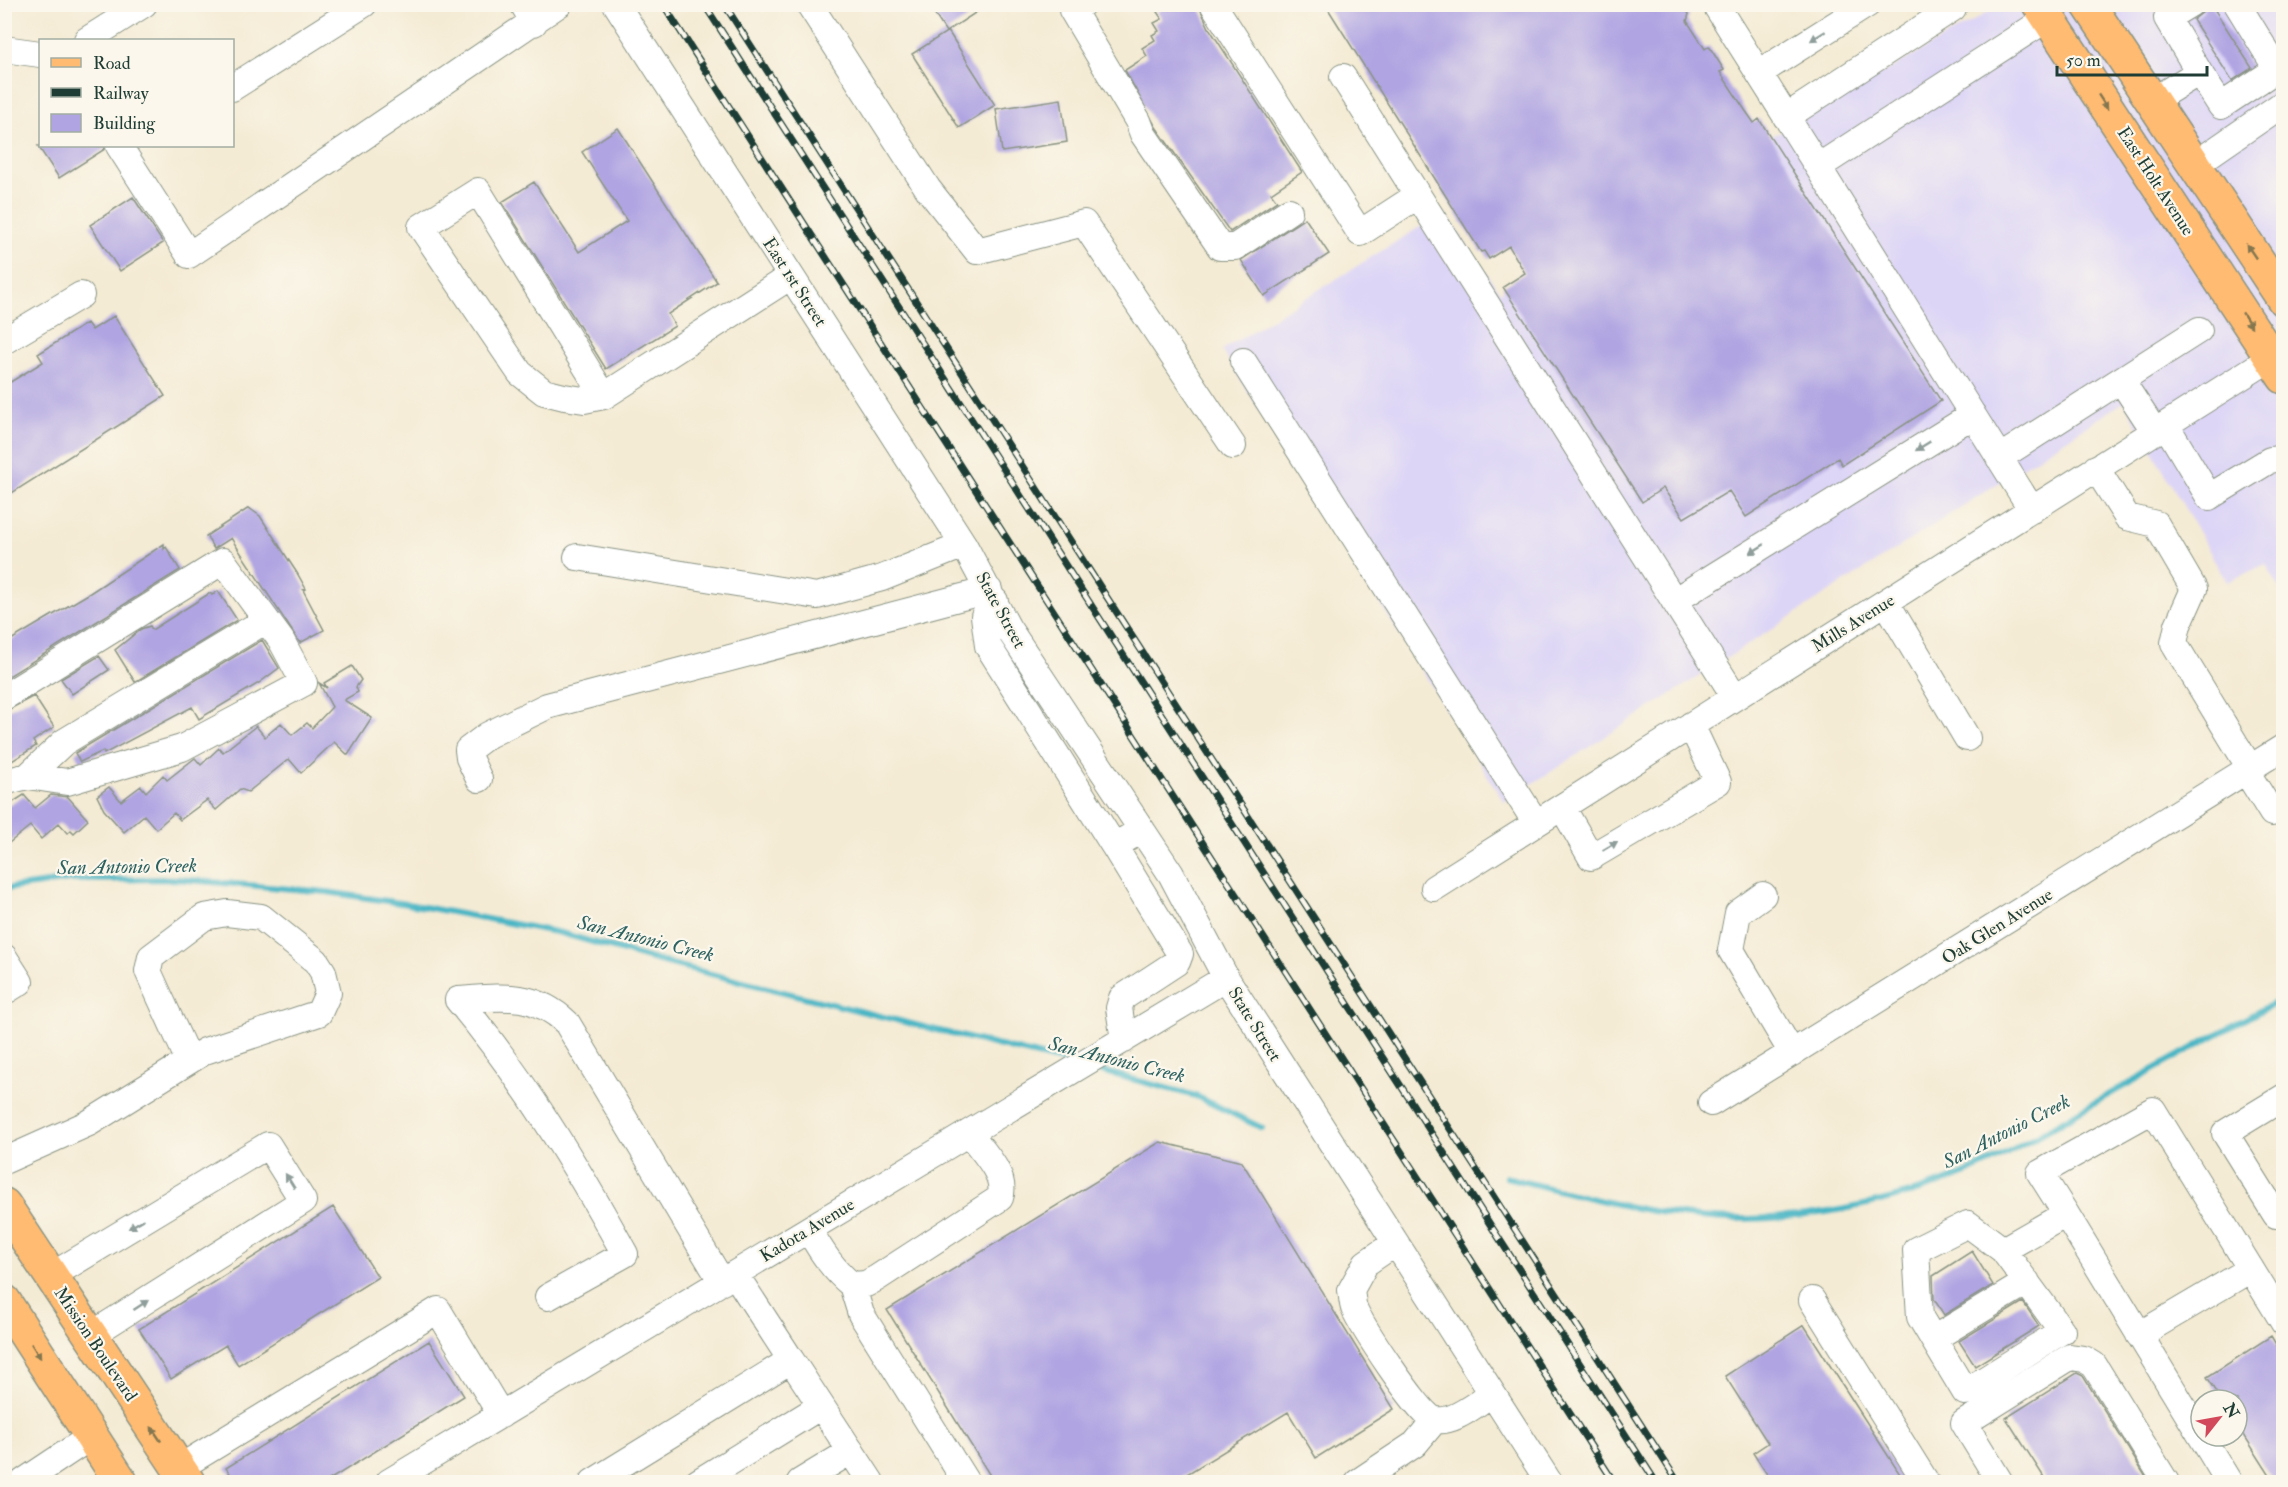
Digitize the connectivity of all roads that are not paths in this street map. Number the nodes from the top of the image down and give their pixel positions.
1 (144, 4) edge
2 (364, 4) edge
3 (559, 4) edge
4 (616, 4) edge
5 (809, 4) edge
6 (1082, 4) edge
7 (1213, 4) edge
8 (1716, 4) edge
9 (1868, 4) edge
10 (1951, 4) edge
11 (2088, 4) edge
12 (2190, 4) edge
13 (2237, 4) edge
14 (2052, 9) edge
15 (529, 14) edge
16 (89, 39) edge
17 (4, 49) edge
18 (39, 54) edge
19 (2280, 67) edge
20 (2199, 72) junction
21 (1759, 73) junction
22 (1343, 77) dead end
23 (234, 87) edge
24 (2152, 101) junction
25 (2283, 106) edge
26 (1786, 117) junction
27 (129, 149) edge
28 (2194, 165) junction
29 (1818, 167) junction
30 (1417, 196) junction
31 (1289, 211) dead end
32 (791, 276) junction
33 (81, 295) dead end
34 (2283, 300) edge
35 (2199, 330) dead end
36 (4, 341) edge
37 (2280, 358) edge
38 (1243, 361) dead end
39 (2121, 380) junction
40 (604, 396) junction
41 (1973, 415) junction
42 (2160, 428) junction
43 (1233, 446) dead end
44 (1999, 458) junction
45 (2283, 458) edge
46 (2097, 468) junction
47 (2031, 510) junction
48 (968, 552) junction
49 (577, 557) dead end
50 (992, 596) junction
51 (1674, 601) junction
52 (1886, 602) junction
53 (266, 620) junction
54 (1042, 679) junction
55 (1018, 695) junction
56 (4, 697) edge
57 (1735, 697) junction
58 (1691, 725) junction
59 (1077, 731) junction
60 (1967, 738) dead end
61 (2283, 747) edge
62 (1050, 748) junction
63 (2248, 770) junction
64 (16, 779) edge
65 (479, 779) dead end
66 (2283, 806) edge
67 (1562, 807) junction
68 (1536, 823) junction
69 (1142, 830) junction
70 (1114, 846) junction
71 (1434, 888) dead end
72 (1763, 895) dead end
73 (4, 957) edge
74 (1226, 978) junction
75 (4, 992) edge
76 (1124, 1040) junction
77 (1792, 1053) junction
78 (189, 1060) junction
79 (2283, 1097) edge
80 (1711, 1103) dead end
81 (969, 1133) junction
82 (4, 1161) edge
83 (4, 1205) edge
84 (2066, 1214) junction
85 (2283, 1215) edge
86 (809, 1230) junction
87 (1394, 1244) junction
88 (2003, 1250) junction
89 (2251, 1269) junction
90 (51, 1276) junction
91 (729, 1278) junction
92 (2027, 1282) junction
93 (852, 1285) junction
94 (548, 1297) dead end
95 (1812, 1300) dead end
96 (4, 1301) edge
97 (2283, 1323) edge
98 (91, 1335) junction
99 (2139, 1335) junction
100 (1933, 1339) junction
101 (791, 1360) junction
102 (1491, 1394) junction
103 (821, 1406) junction
104 (501, 1415) junction
105 (1435, 1420) junction
106 (92, 1436) junction
107 (851, 1451) junction
108 (184, 1475) edge
109 (23, 1482) edge
110 (121, 1482) edge
111 (388, 1482) edge
112 (593, 1482) edge
113 (698, 1482) edge
114 (800, 1482) edge
115 (871, 1482) edge
116 (966, 1482) edge
117 (1358, 1482) edge
118 (1549, 1482) edge
119 (1926, 1482) edge
120 (2000, 1482) edge
121 (2166, 1482) edge
122 (2229, 1482) edge

1 - 16 street
2 - 23 street
3 - 15 street
4 - 32 street, East 1st Street
5 - 43 street
6 - 31 street
7 - 30 street
8 - 21 street
9 -> 21 street
10 - 26 street
11 - 24 main road
12 - 20 street
13 - 19 street
14 - 29 street
14 -> 37 main road, East Holt Avenue
15 - 27 street
17 - 18 street
19 - 20 street
20 - 24 street
21 - 26 street
22 - 30 street
24 - 28 main road
25 - 28 street
26 - 29 street
34 -> 28 main road
29 - 41 street
30 - 51 street
32 - 40 street
32 - 48 street, East 1st Street
33 - 36 street
35 - 39 street
37 - 42 street, Mills Avenue
38 - 68 street
39 - 42 street
39 - 44 street
40 - 40 street
41 - 44 street
41 -> 51 street
42 - 45 street
42 - 46 street, Mills Avenue
44 - 47 street
46 - 47 street, Mills Avenue
46 - 63 street
47 - 52 street, Mills Avenue
48 - 49 street
48 - 50 street, State Street
50 - 54 street, State Street
50 - 55 street
50 - 65 street
51 - 57 street
52 - 57 street, Mills Avenue
52 - 60 street
53 - 56 street
53 - 64 street
53 - 64 street
54 - 55 street
54 - 59 street, State Street
55 - 62 street
57 - 58 street, Mills Avenue
58 - 67 street, Mills Avenue
67 -> 58 street
59 - 62 street
59 - 69 street, State Street
61 - 63 street, Oak Glen Avenue
62 - 70 street
63 - 66 street
63 - 77 street, Oak Glen Avenue
67 - 68 street, Mills Avenue
68 - 71 street, Mills Avenue
69 - 70 street
69 - 74 street, State Street
70 - 76 street
72 - 77 street
73 - 75 street
74 - 76 street, Kadota Avenue
74 - 87 street, State Street
76 - 81 street, Kadota Avenue
77 - 80 street, Oak Glen Avenue
78 - 78 street
78 - 82 street
79 - 85 street
81 - 86 street, Kadota Avenue
81 - 93 street
83 - 90 main road, Mission Boulevard
84 - 88 street
84 - 89 street
84 - 99 street
86 - 91 street, Kadota Avenue
86 - 93 street
87 - 102 street, State Street
87 - 105 street
88 - 92 street
88 - 100 street
89 - 97 street
89 - 99 street
90 - 98 main road, Mission Boulevard
98 -> 90 street
91 - 94 street
91 - 101 street
91 - 104 street, Kadota Avenue
92 - 100 street
92 - 100 street
93 - 116 street
95 - 119 street
96 -> 106 main road
108 -> 98 main road, Mission Boulevard
99 - 122 street
101 - 103 street
101 - 112 street
102 - 105 street
102 - 118 street, State Street
103 - 107 street
103 - 113 street
104 - 108 street
104 - 111 street, Kadota Avenue
105 - 117 street
106 - 109 street
106 - 110 main road
107 - 114 street
107 - 115 street
120 - 121 street

